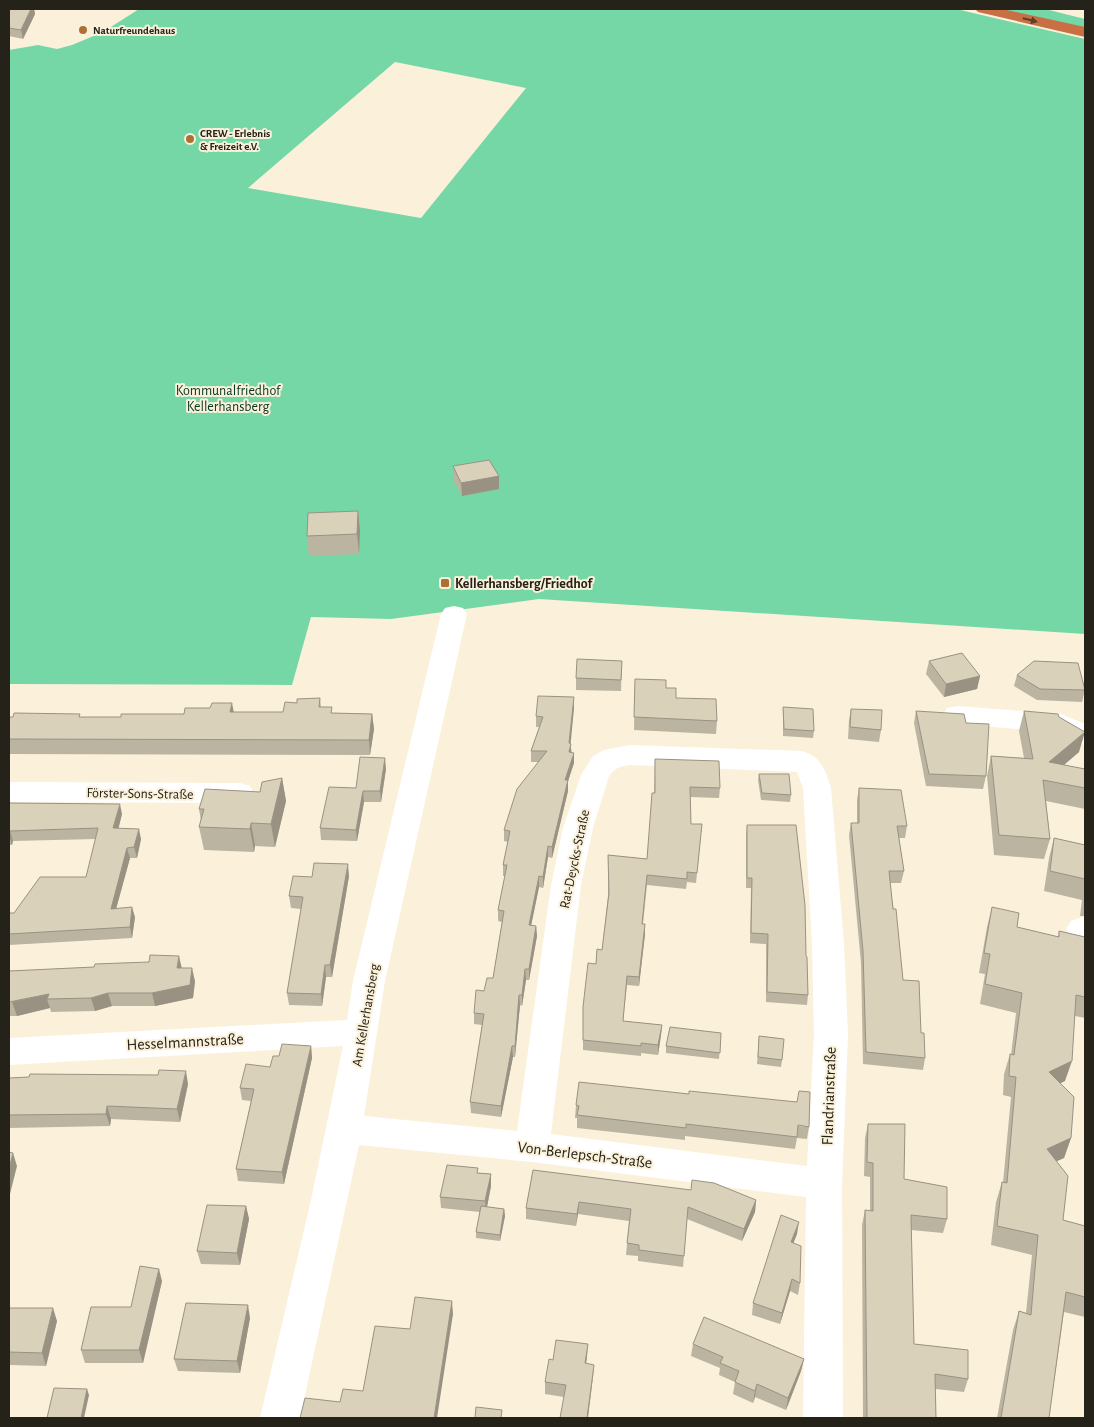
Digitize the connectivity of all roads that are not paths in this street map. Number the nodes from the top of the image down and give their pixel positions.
1 (982, 9) edge
2 (1085, 32) edge
3 (454, 614) dead end
4 (957, 715) edge
5 (1085, 736) edge
6 (813, 774) joint
7 (9, 792) edge
8 (262, 793) edge
9 (362, 1032) junction
10 (9, 1052) edge
11 (345, 1129) junction
12 (532, 1147) junction
13 (824, 1184) junction
14 (280, 1418) edge
15 (823, 1418) edge

1 -> 2 highway
3 - 9 street, Am Kellerhansberg
4 - 5 street
6 - 12 street, Rat-Deycks-Straße
6 - 13 street, Flandrianstraße
7 - 8 street, Förster-Sons-Straße
9 - 10 street, Hesselmannstraße
9 - 11 street, Am Kellerhansberg
11 - 12 street, Von-Berlepsch-Straße
11 - 14 street, Am Kellerhansberg
12 - 13 street, Von-Berlepsch-Straße
13 - 15 street, Flandrianstraße

